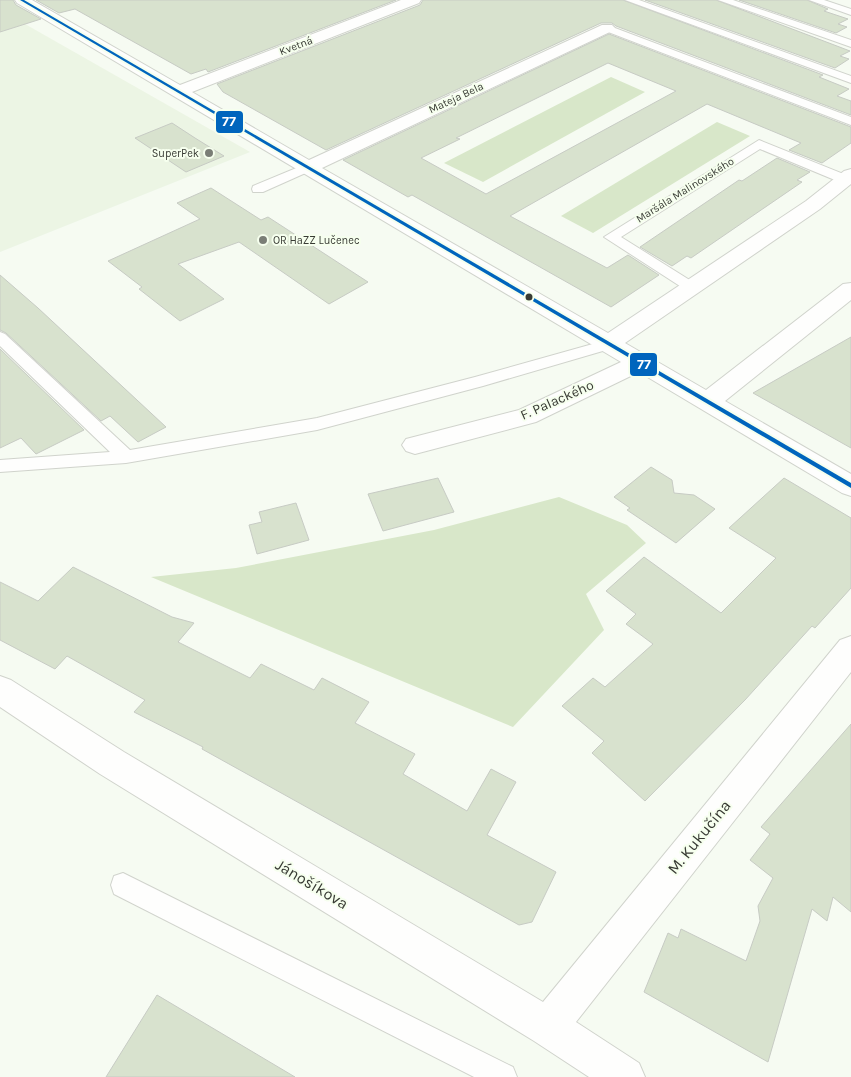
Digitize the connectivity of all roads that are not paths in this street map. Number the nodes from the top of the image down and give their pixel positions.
1 (22, 0) edge
2 (414, 0) edge
3 (630, 0) edge
4 (723, 0) edge
5 (814, 0) edge
6 (851, 12) edge
7 (607, 28) joint
8 (851, 44) edge
9 (851, 80) edge
10 (178, 92) junction
11 (851, 120) edge
12 (306, 168) junction
13 (849, 177) edge
14 (258, 189) dead end
15 (691, 287) junction
16 (851, 289) edge
17 (0, 337) edge
18 (607, 345) junction
19 (639, 363) junction
20 (707, 402) junction
21 (415, 445) dead end
22 (126, 457) junction
23 (0, 466) edge
24 (851, 486) edge
25 (851, 649) edge
26 (0, 690) edge
27 (123, 885) dead end
28 (548, 1027) junction
29 (503, 1077) edge
30 (625, 1077) edge

1 - 10 street
2 - 10 street, Kvetná
3 - 9 lane
4 - 8 lane
5 - 6 lane
7 - 11 lane
7 - 12 street, Mateja Bela
10 - 12 street
12 - 14 lane
12 - 18 street
13 - 15 street, Maršála Malinovského
13 - 15 lane, Maršála Malinovského
15 - 18 street, Maršála Malinovského
16 - 20 street
17 - 22 lane
18 - 19 street
18 - 22 lane
19 - 20 street
19 - 21 street, F. Palackého
20 - 24 street
22 - 23 lane
25 - 28 street, M. Kukučína
26 - 28 street, Jánošíkova
27 - 29 lane
28 - 30 street, Jánošíkova

